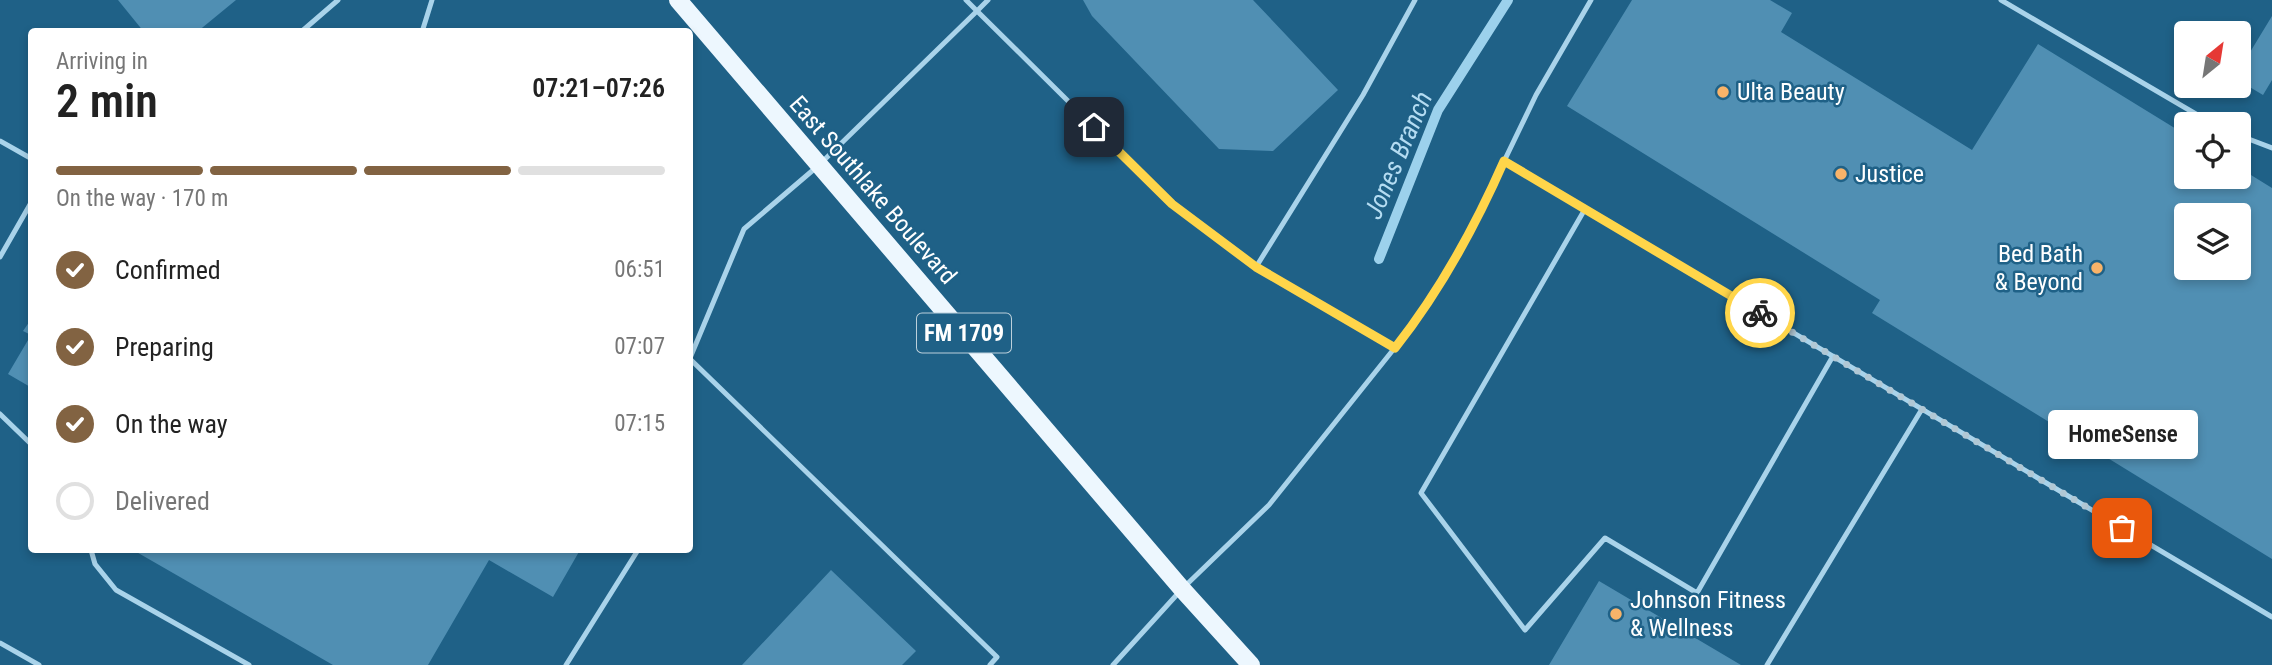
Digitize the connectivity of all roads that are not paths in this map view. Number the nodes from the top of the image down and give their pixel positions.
1 (338, 0) edge
2 (432, 0) edge
3 (678, 0) edge
4 (966, 0) edge
5 (988, 0) edge
6 (1415, 0) edge
7 (1591, 0) edge
8 (2001, 0) edge
9 (976, 11) junction
10 (306, 28) edge
11 (423, 28) edge
12 (2192, 112) edge
13 (2251, 140) edge
14 (0, 141) edge
15 (2272, 148) edge
16 (28, 157) edge
17 (1504, 161) junction
18 (820, 165) junction
19 (28, 208) edge
20 (1585, 209) junction
21 (0, 257) edge
22 (1256, 267) junction
23 (1395, 348) junction
24 (693, 352) edge
25 (1833, 356) junction
26 (693, 362) edge
27 (1922, 409) junction
28 (0, 414) edge
29 (28, 441) edge
30 (91, 553) edge
31 (636, 553) edge
32 (1182, 589) junction
33 (2272, 617) edge
34 (0, 643) edge
35 (39, 665) edge
36 (249, 665) edge
37 (566, 665) edge
38 (990, 665) edge
39 (1113, 665) edge
40 (1251, 665) edge
41 (1767, 665) edge

1 - 10 lane
2 - 11 lane
3 - 18 main road, East Southlake Boulevard / FM 1709
4 - 9 lane
5 - 9 lane
6 - 22 lane
7 - 17 lane
8 - 12 lane
9 - 18 lane
9 - 22 lane
13 - 15 lane
14 - 16 lane
17 - 20 lane
17 - 23 lane
18 - 24 lane
18 - 32 main road, East Southlake Boulevard / FM 1709
19 - 21 lane
20 - 25 lane
20 - 25 lane
22 - 23 lane
23 - 32 lane
25 - 27 lane
26 - 38 lane
27 - 33 lane
27 - 41 lane
28 - 29 lane
30 - 36 lane
31 - 37 lane
32 - 39 lane
32 - 40 main road, East Southlake Boulevard / FM 1709
34 - 35 lane

